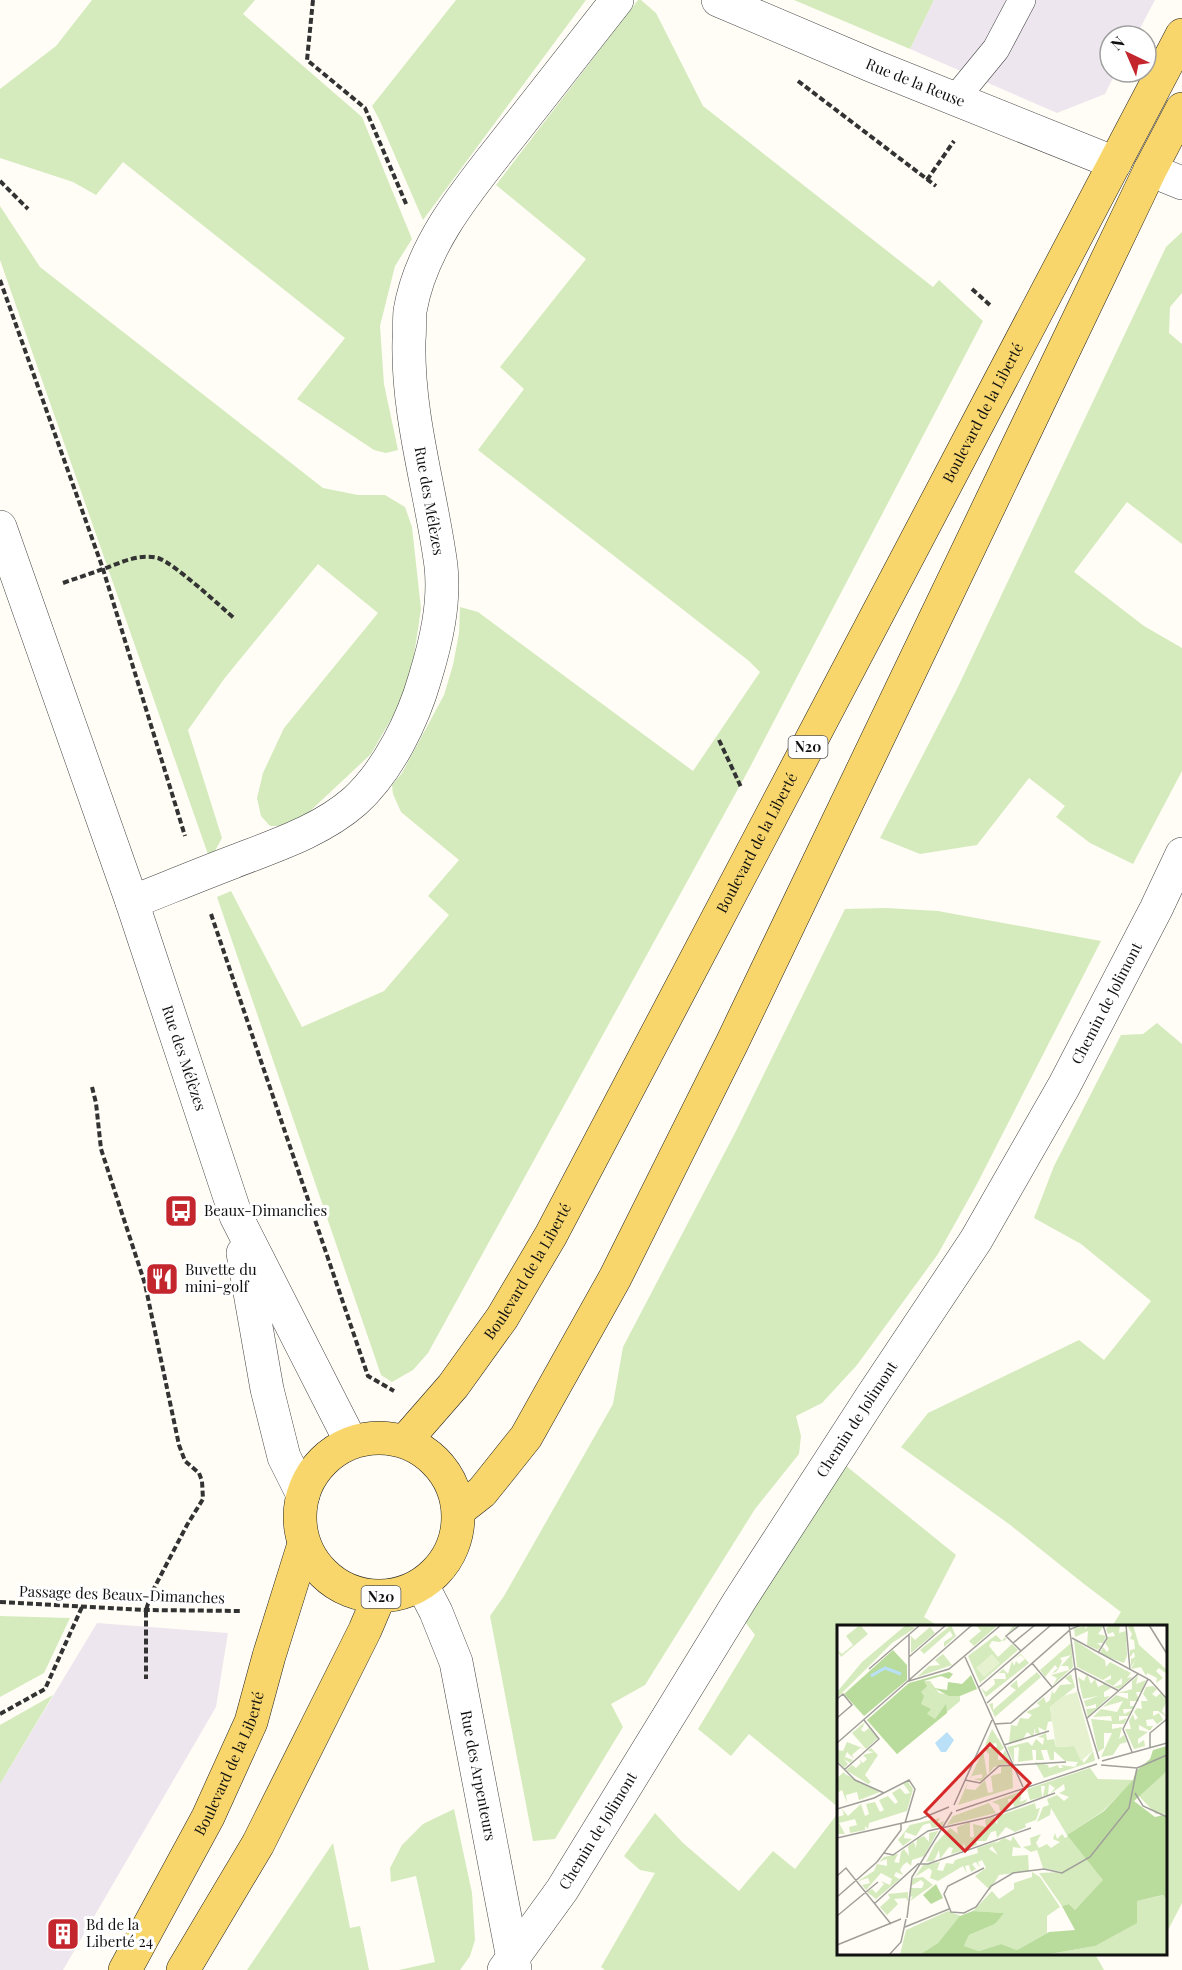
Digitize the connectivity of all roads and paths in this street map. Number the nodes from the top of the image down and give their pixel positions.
1 (313, 0) edge
2 (617, 0) edge
3 (718, 0) edge
4 (1022, 0) edge
5 (779, 26) junction
6 (1182, 35) edge
7 (955, 99) junction
8 (1182, 109) edge
9 (1115, 163) junction
10 (1150, 170) junction
11 (0, 182) edge
12 (1182, 183) edge
13 (936, 186) dead end
14 (28, 209) dead end
15 (430, 252) junction
16 (972, 289) dead end
17 (997, 312) dead end
18 (0, 527) edge
19 (59, 584) dead end
20 (235, 619) dead end
21 (719, 740) dead end
22 (741, 787) dead end
23 (1182, 854) edge
24 (132, 902) junction
25 (92, 1087) dead end
26 (236, 1216) junction
27 (351, 1442) junction
28 (405, 1442) junction
29 (303, 1495) junction
30 (459, 1510) junction
31 (304, 1544) junction
32 (422, 1585) junction
33 (379, 1597) junction
34 (0, 1602) edge
35 (82, 1607) junction
36 (146, 1610) junction
37 (242, 1611) dead end
38 (146, 1679) dead end
39 (0, 1714) edge
40 (511, 1966) edge
41 (125, 1970) edge
42 (183, 1970) edge

1 - 15 path
2 - 15 street, Rue des Mélèzes
3 - 5 street, Rue de la Reuse
4 - 7 lane
5 - 7 street, Rue de la Reuse
5 - 13 path
6 - 9 main road, Boulevard de la Liberté / N20
7 - 9 street, Rue de la Reuse
8 - 10 main road
9 - 10 main road
9 - 28 main road, Boulevard de la Liberté / N20
10 - 12 street
10 - 30 main road
11 - 14 path
15 - 24 street, Rue des Mélèzes
16 - 17 path
18 - 24 street, Rue des Mélèzes
19 - 20 path
21 - 22 path
23 - 40 street, Chemin de Jolimont
24 - 26 street, Rue des Mélèzes
25 - 36 path
26 - 27 street, Rue des Mélèzes
26 - 29 street, Rue des Mélèzes
27 - 28 main road, N20
27 - 29 main road, N20
28 - 30 main road, N20
29 - 31 main road, N20
30 - 32 main road, N20
31 - 33 main road, N20
31 - 41 main road, Boulevard de la Liberté / N20
32 - 33 main road, N20
32 - 40 street, Rue des Arpenteurs
33 - 42 main road, N20
34 - 35 path, Passage des Beaux-Dimanches
35 - 36 path, Passage des Beaux-Dimanches
35 - 39 path
36 - 37 path, Passage des Beaux-Dimanches
36 - 38 path

